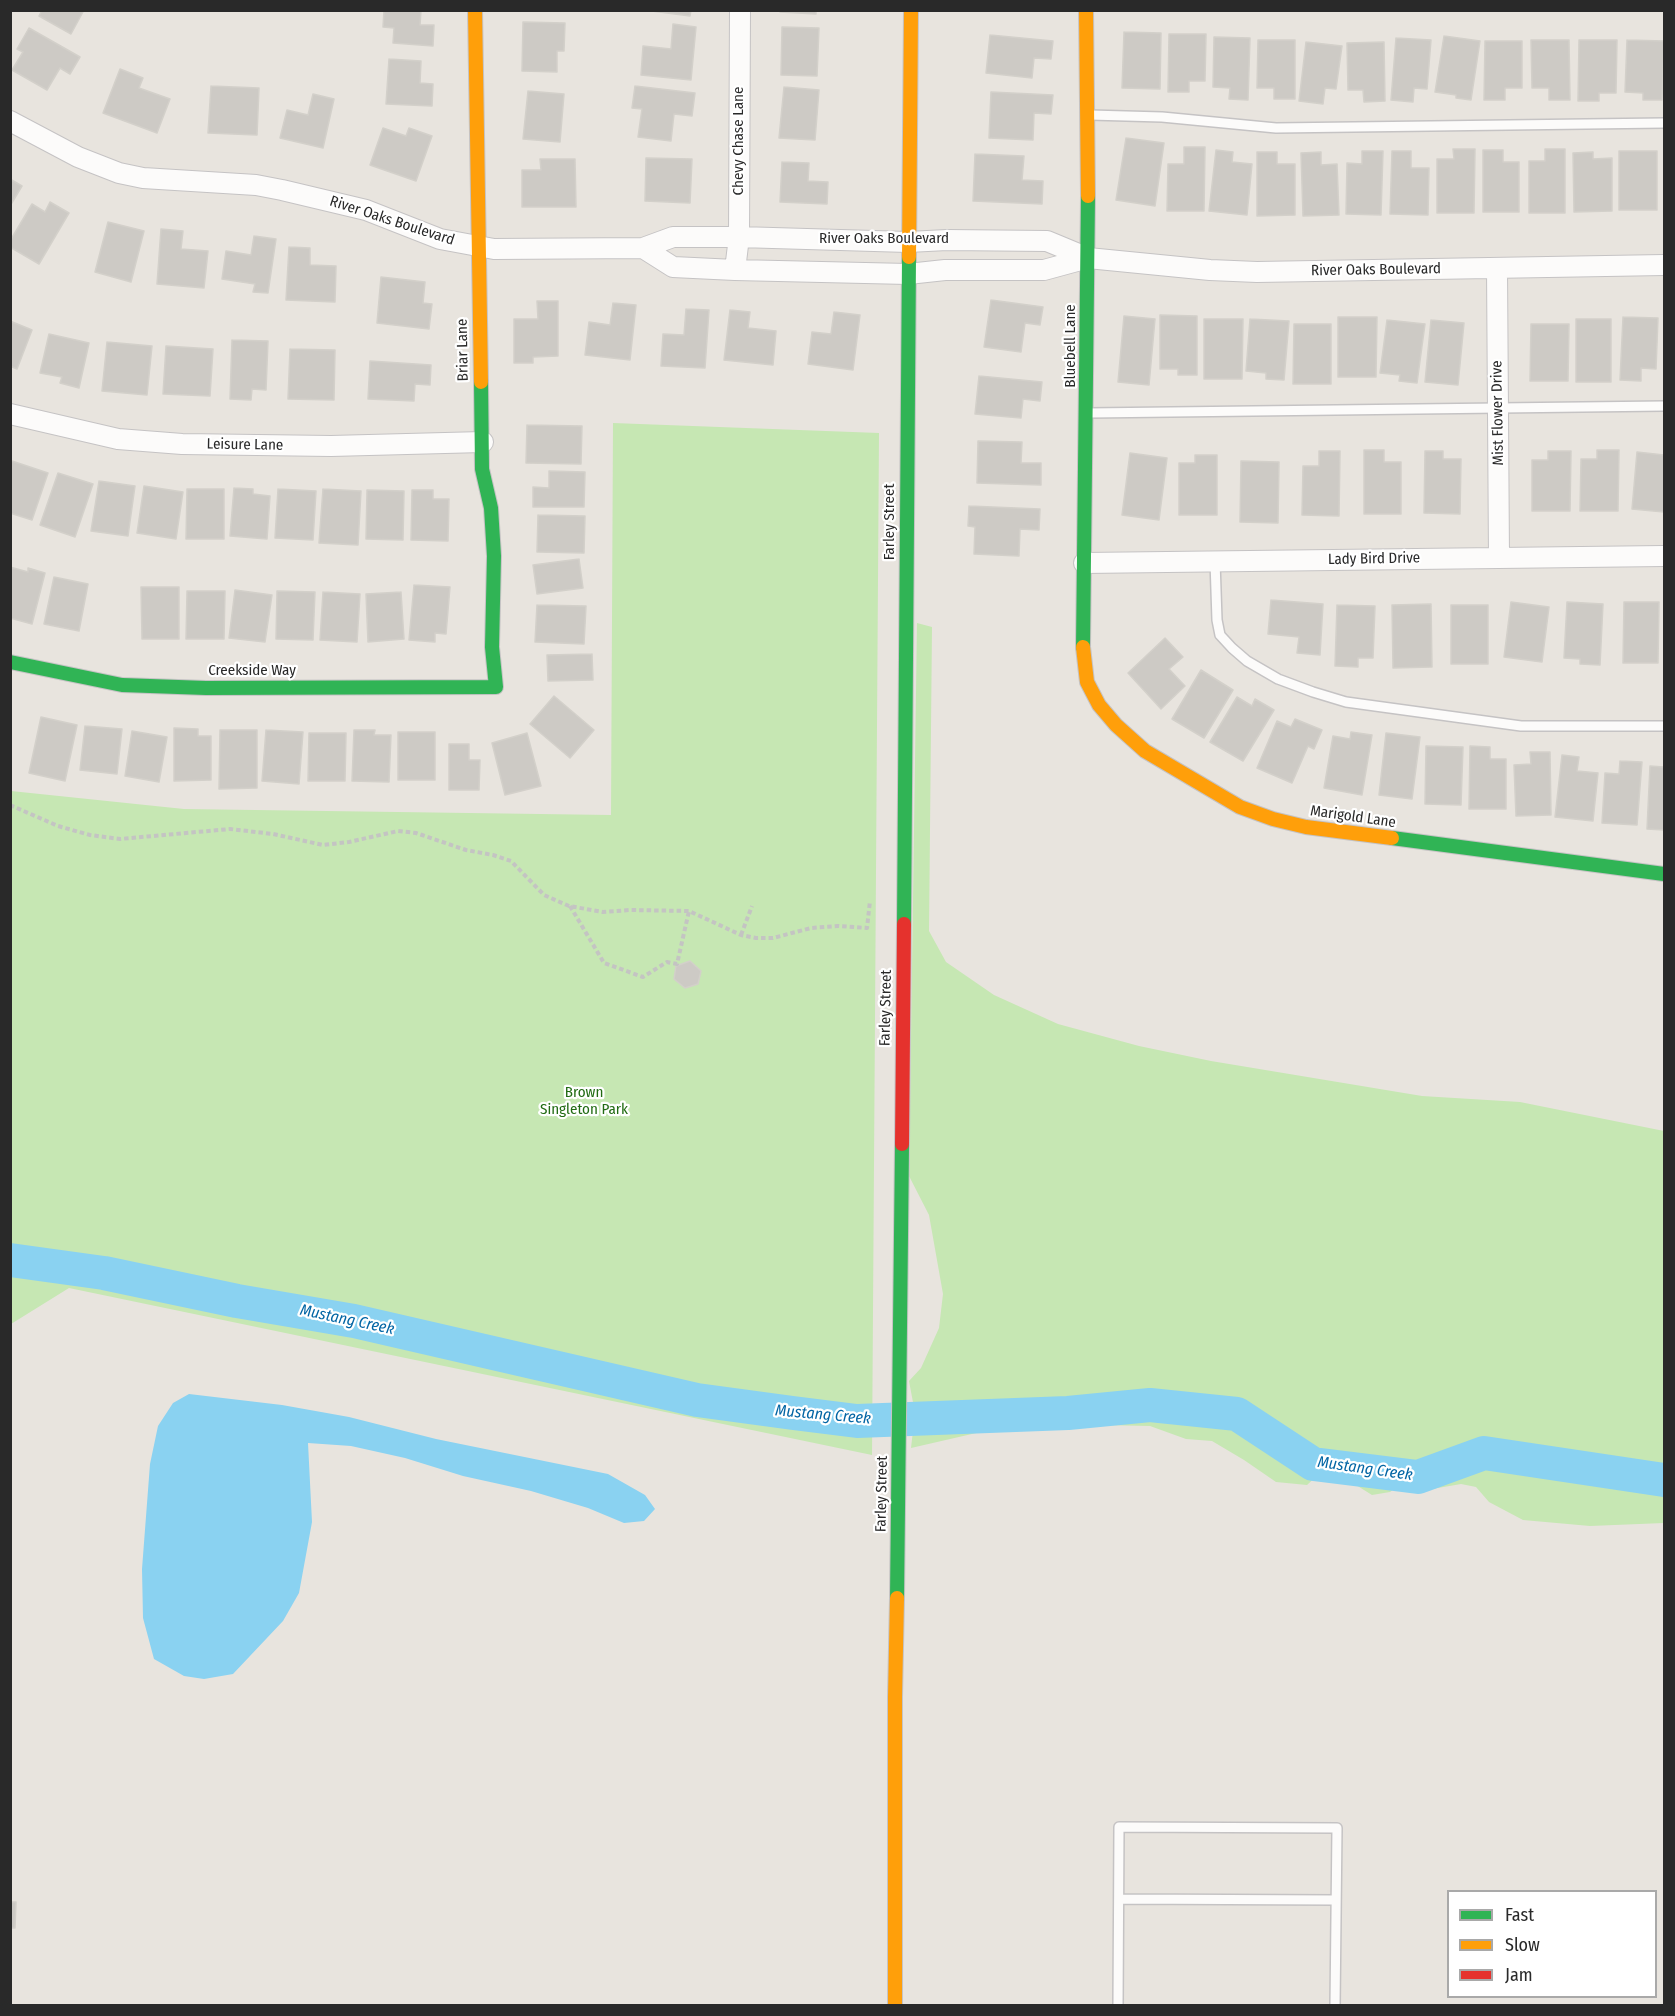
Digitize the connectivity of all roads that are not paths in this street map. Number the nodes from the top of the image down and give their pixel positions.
1 (475, 10) edge
2 (740, 10) edge
3 (911, 10) edge
4 (1086, 10) edge
5 (1087, 115) junction
6 (10, 121) edge
7 (1665, 123) edge
8 (739, 237) junction
9 (908, 242) junction
10 (479, 247) junction
11 (643, 248) junction
12 (1088, 258) junction
13 (1665, 265) edge
14 (1497, 268) junction
15 (735, 270) junction
16 (908, 274) junction
17 (1665, 406) edge
18 (1498, 408) junction
19 (1087, 413) junction
20 (10, 414) edge
21 (483, 442) junction
22 (1665, 556) edge
23 (1499, 558) junction
24 (1215, 561) junction
25 (1084, 563) junction
26 (10, 662) edge
27 (1086, 682) joint
28 (496, 687) joint
29 (1665, 726) edge
30 (1665, 874) edge
31 (1119, 1899) junction
32 (1336, 1900) junction
33 (895, 2006) edge
34 (1118, 2006) edge
35 (1335, 2006) edge

1 - 10 street, Briar Lane
2 - 8 street, Chevy Chase Lane
3 - 9 street, Farley Street
4 - 5 street, Bluebell Lane
5 - 7 lane
5 - 12 street, Bluebell Lane
6 - 10 street, River Oaks Boulevard
8 - 9 street, River Oaks Boulevard
8 - 11 street, River Oaks Boulevard
8 - 15 street, Chevy Chase Lane
9 - 12 street, River Oaks Boulevard
9 - 16 street, Farley Street
10 - 11 street, River Oaks Boulevard
10 - 21 street, Briar Lane
11 - 15 street, River Oaks Boulevard
12 - 14 street, River Oaks Boulevard
12 - 16 street, River Oaks Boulevard
12 - 19 street, Bluebell Lane
13 - 14 street, River Oaks Boulevard
14 - 18 street, Mist Flower Drive
15 - 16 street, River Oaks Boulevard
16 - 33 street, Farley Street
17 - 18 lane
18 - 19 lane
18 - 23 street, Mist Flower Drive
19 - 25 street, Bluebell Lane
20 - 21 street, Leisure Lane
21 - 28 street, Briar Lane
22 - 23 street, Lady Bird Drive
23 - 24 street, Lady Bird Drive
24 - 25 street, Lady Bird Drive
24 - 29 lane
25 - 27 street, Bluebell Lane
26 - 28 street, Creekside Way
27 - 30 street, Marigold Lane
31 - 32 lane
31 - 32 lane
31 - 34 lane
32 - 35 lane

